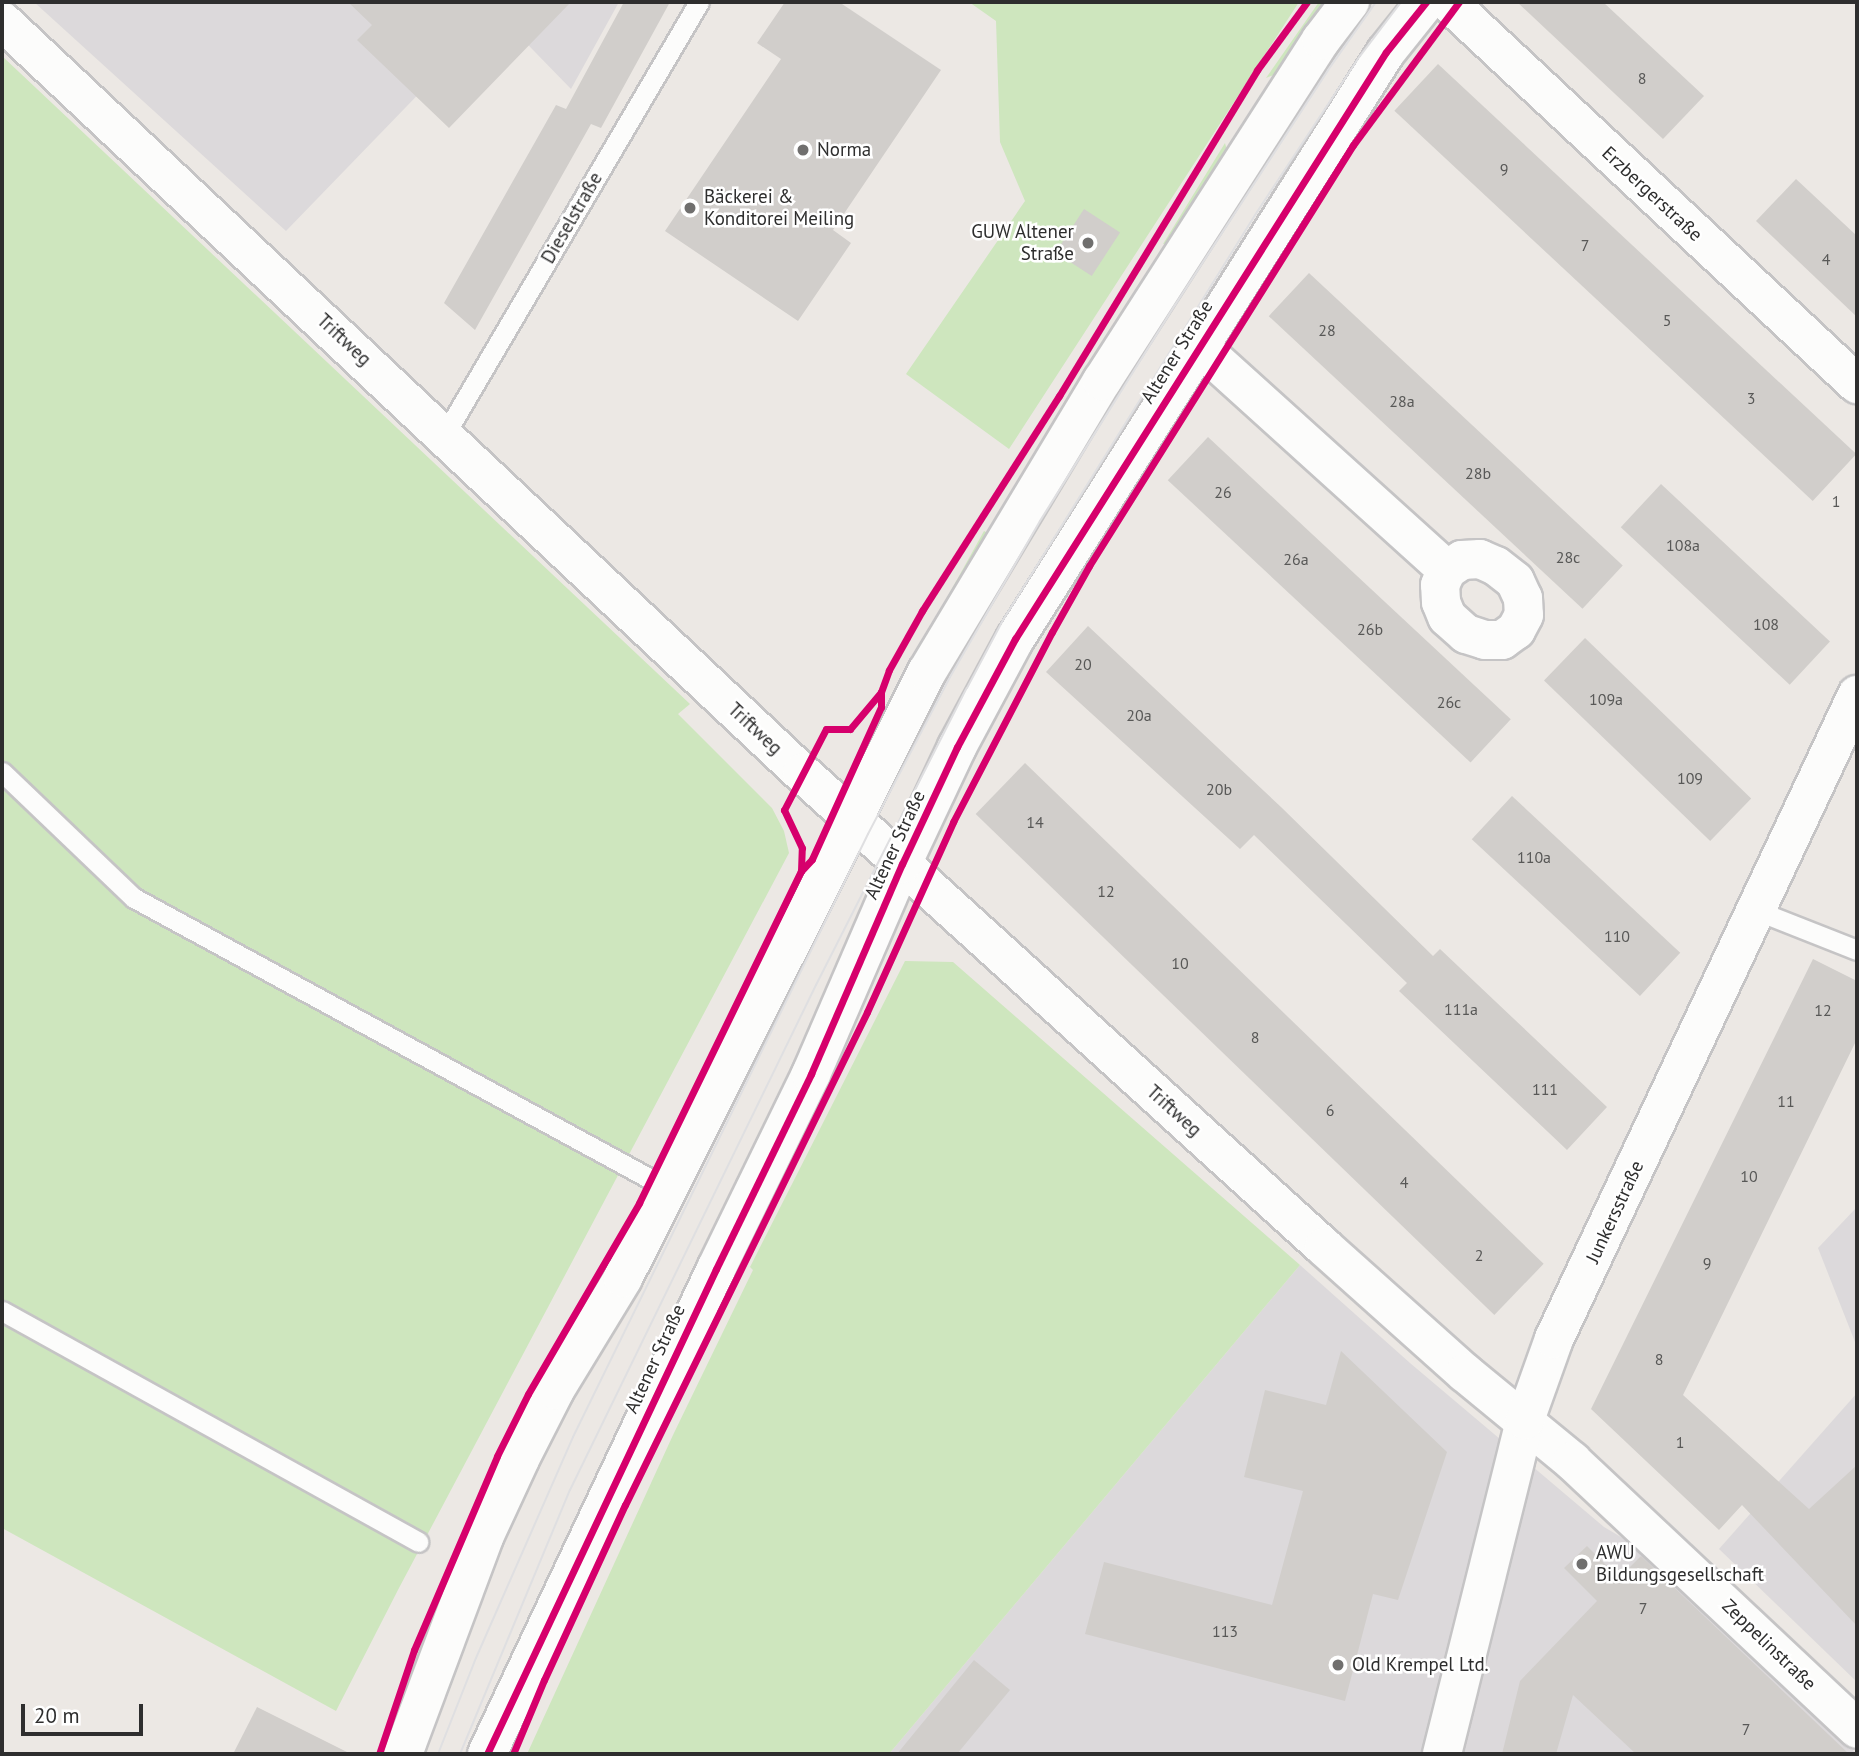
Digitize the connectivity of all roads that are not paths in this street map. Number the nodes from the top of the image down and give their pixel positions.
1 (699, 2) edge
2 (1350, 2) edge
3 (1426, 2) edge
4 (1448, 2) edge
5 (2, 21) edge
6 (1199, 346) junction
7 (1857, 384) edge
8 (445, 434) junction
9 (1447, 570) dead end
10 (1857, 695) edge
11 (2, 772) edge
12 (851, 818) junction
13 (902, 864) junction
14 (1758, 911) junction
15 (1857, 950) edge
16 (669, 1189) junction
17 (2, 1311) edge
18 (1525, 1420) junction
19 (418, 1542) dead end
20 (1857, 1729) edge
21 (403, 1754) edge
22 (487, 1754) edge
23 (1441, 1754) edge

1 - 8 lane, Dieselstraße
2 - 12 street
3 - 6 street, Altener Straße
4 - 7 street, Erzbergerstraße
5 - 8 street, Triftweg
6 - 9 street, Altener Straße
6 - 13 street, Altener Straße
8 - 12 street, Triftweg
10 - 14 street, Junkersstraße
11 - 16 lane
12 - 13 street, Triftweg
12 - 16 street
13 - 18 street, Triftweg
13 - 22 street, Altener Straße
14 - 15 lane
14 - 18 street, Junkersstraße
16 - 21 street
17 - 19 lane
18 - 20 street, Zeppelinstraße
18 - 23 street, Junkersstraße

